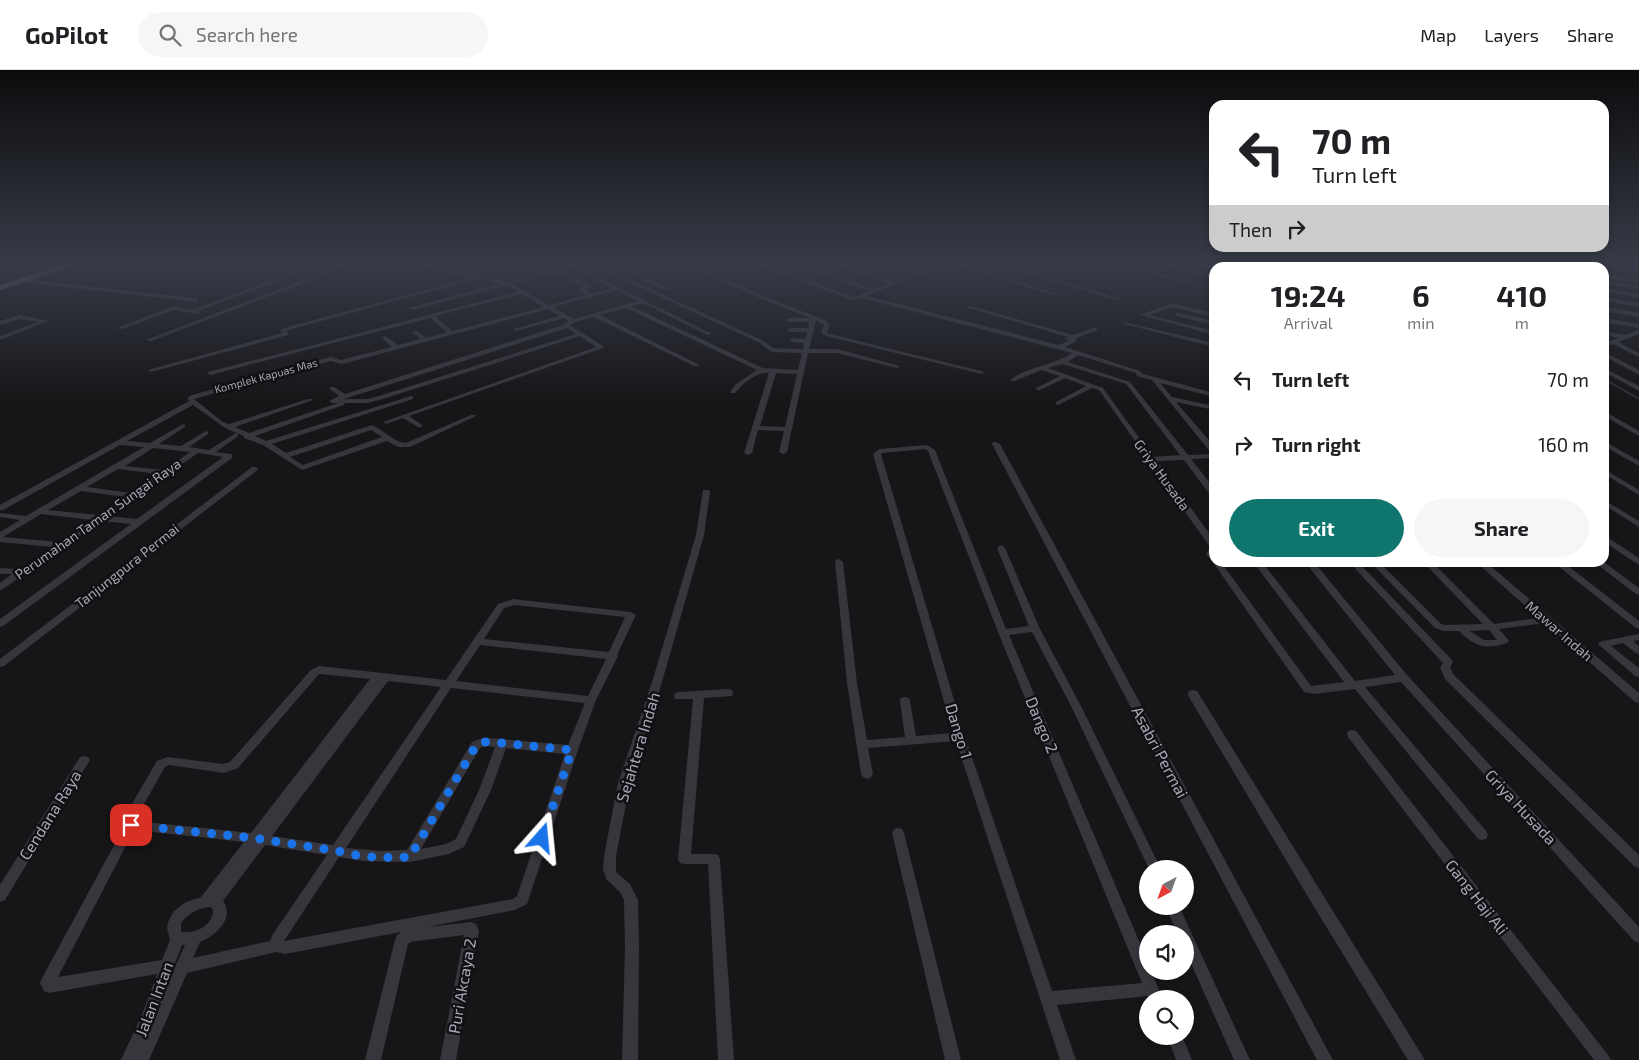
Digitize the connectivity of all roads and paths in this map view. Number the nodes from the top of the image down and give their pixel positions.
1 (171, 309) edge
2 (179, 309) edge
3 (200, 309) edge
4 (231, 309) edge
5 (359, 309) edge
6 (441, 309) edge
7 (456, 309) edge
8 (520, 309) edge
9 (541, 309) edge
10 (553, 309) edge
11 (615, 309) edge
12 (633, 309) edge
13 (657, 309) edge
14 (690, 309) edge
15 (790, 309) edge
16 (912, 309) edge
17 (976, 309) edge
18 (1160, 309) edge
19 (1190, 309) edge
20 (1609, 310) edge
21 (192, 312) junction
22 (445, 312) junction
23 (493, 313) dead end
24 (526, 313) junction
25 (1209, 314) edge
26 (595, 315) junction
27 (1178, 315) dead end
28 (1639, 315) edge
29 (213, 316) junction
30 (431, 316) junction
31 (566, 316) junction
32 (468, 319) dead end
33 (502, 319) junction
34 (813, 319) junction
35 (788, 320) dead end
36 (573, 321) junction
37 (1609, 321) edge
38 (1, 322) edge
39 (1209, 322) edge
40 (720, 323) joint
41 (1126, 323) dead end
42 (477, 326) junction
43 (567, 326) junction
44 (1639, 326) edge
45 (120, 328) dead end
46 (516, 329) dead end
47 (1095, 329) dead end
48 (790, 330) dead end
49 (810, 330) junction
50 (414, 332) dead end
51 (1209, 332) edge
52 (1639, 332) edge
53 (451, 333) junction
54 (581, 334) junction
55 (709, 334) dead end
56 (1609, 334) edge
57 (1625, 337) junction
58 (0, 338) edge
59 (385, 338) dead end
60 (1074, 338) junction
61 (149, 340) dead end
62 (425, 340) junction
63 (792, 340) dead end
64 (808, 341) junction
65 (1614, 342) junction
66 (1609, 344) edge
67 (1049, 345) junction
68 (1209, 345) edge
69 (397, 348) junction
70 (1060, 348) junction
71 (805, 351) junction
72 (833, 351) junction
73 (1077, 353) junction
74 (1639, 355) edge
75 (1609, 356) edge
76 (833, 361) dead end
77 (1063, 362) junction
78 (696, 365) dead end
79 (897, 366) dead end
80 (1628, 366) junction
81 (1042, 368) junction
82 (1609, 368) edge
83 (151, 370) dead end
84 (762, 370) junction
85 (773, 371) junction
86 (800, 372) junction
87 (982, 372) dead end
88 (1609, 372) edge
89 (210, 373) dead end
90 (1639, 373) edge
91 (1065, 376) junction
92 (1137, 376) junction
93 (1013, 380) dead end
94 (1155, 380) junction
95 (1128, 382) junction
96 (1092, 384) junction
97 (332, 388) dead end
98 (1038, 389) dead end
99 (1639, 389) edge
100 (733, 392) dead end
101 (1209, 394) edge
102 (411, 398) dead end
103 (1170, 399) junction
104 (310, 400) dead end
105 (343, 400) junction
106 (193, 402) junction
107 (1058, 404) dead end
108 (1209, 407) edge
109 (404, 416) junction
110 (473, 416) dead end
111 (1609, 416) edge
112 (386, 422) dead end
113 (183, 426) dead end
114 (420, 426) dead end
115 (227, 427) junction
116 (756, 428) junction
117 (788, 429) junction
118 (206, 433) dead end
119 (1639, 434) edge
120 (236, 436) dead end
121 (247, 436) junction
122 (387, 438) junction
123 (120, 443) junction
124 (266, 443) junction
125 (996, 444) dead end
126 (154, 445) junction
127 (1209, 445) edge
128 (1609, 446) edge
129 (182, 448) junction
130 (196, 450) junction
131 (931, 450) joint
132 (211, 452) junction
133 (783, 452) dead end
134 (748, 453) dead end
135 (285, 456) junction
136 (1209, 456) edge
137 (1185, 457) junction
138 (1150, 459) junction
139 (1639, 464) edge
140 (117, 468) junction
141 (255, 469) dead end
142 (165, 472) junction
143 (1609, 474) edge
144 (1209, 488) edge
145 (81, 489) junction
146 (706, 492) dead end
147 (1639, 493) edge
148 (131, 495) junction
149 (1609, 505) edge
150 (0, 508) edge
151 (41, 512) junction
152 (0, 515) edge
153 (28, 519) junction
154 (96, 519) junction
155 (138, 522) junction
156 (1639, 525) edge
157 (0, 535) edge
158 (0, 539) edge
159 (1209, 540) edge
160 (1609, 541) edge
161 (60, 545) junction
162 (1001, 548) dead end
163 (839, 562) dead end
164 (1639, 562) edge
165 (1220, 567) edge
166 (1261, 567) edge
167 (1313, 567) edge
168 (1358, 567) edge
169 (1379, 567) edge
170 (1432, 567) edge
171 (1486, 567) edge
172 (1563, 567) edge
173 (1605, 567) edge
174 (0, 571) edge
175 (20, 572) junction
176 (0, 587) edge
177 (1639, 592) edge
178 (18, 620) dead end
179 (1547, 620) junction
180 (4, 621) edge
181 (1639, 626) edge
182 (1492, 627) junction
183 (1462, 628) junction
184 (1034, 629) junction
185 (1003, 632) junction
186 (1639, 637) edge
187 (1625, 640) junction
188 (479, 642) junction
189 (1639, 652) edge
190 (613, 656) junction
191 (0, 664) edge
192 (1639, 673) edge
193 (382, 676) junction
194 (1403, 678) junction
195 (450, 684) junction
196 (1356, 685) junction
197 (728, 693) dead end
198 (1193, 694) dead end
199 (699, 695) junction
200 (679, 696) dead end
201 (1639, 699) edge
202 (591, 700) junction
203 (904, 701) dead end
204 (1352, 734) dead end
205 (960, 737) junction
206 (911, 741) junction
207 (502, 744) junction
208 (863, 744) junction
209 (572, 750) junction
210 (84, 760) dead end
211 (867, 774) dead end
212 (131, 825) junction
213 (898, 833) dead end
214 (1482, 835) dead end
215 (257, 838) junction
216 (338, 851) junction
217 (410, 857) junction
218 (1151, 860) edge
219 (1639, 863) edge
220 (0, 896) edge
221 (210, 902) junction
222 (178, 937) junction
223 (1639, 937) edge
224 (195, 938) junction
225 (276, 946) junction
226 (1194, 955) edge
227 (175, 966) junction
228 (1152, 990) edge
229 (1139, 995) edge
230 (1048, 999) junction
231 (1178, 1045) edge
232 (129, 1060) edge
233 (141, 1060) edge
234 (373, 1060) edge
235 (448, 1060) edge
236 (630, 1060) edge
237 (726, 1060) edge
238 (954, 1060) edge
239 (1068, 1060) edge
240 (1184, 1060) edge
241 (1242, 1060) edge
242 (1324, 1060) edge
243 (1417, 1060) edge
244 (1603, 1060) edge

1 - 45 street
2 - 21 street
3 - 21 street
4 - 29 street
5 - 83 street
6 - 22 street
7 - 22 street
8 - 24 street
9 - 24 street, Komplek Kapuas Mas
10 - 31 street
11 - 26 street
12 - 84 street
13 - 55 street
14 - 40 street
15 - 34 street
16 - 67 street
17 - 60 street
18 - 51 street
19 - 25 street
20 - 28 street
21 - 29 street
22 - 30 street
23 - 33 street
24 - 33 street, Komplek Kapuas Mas
26 - 36 street
26 - 78 street
27 - 39 street
29 - 61 street
30 - 53 street
30 - 89 street
31 - 36 street
31 - 46 street
32 - 42 street
33 - 42 street, Komplek Kapuas Mas
34 - 35 street
34 - 49 street
34 - 87 street
36 - 43 street
37 - 44 street
38 - 58 street
40 - 71 street
41 - 68 street
42 - 53 street, Komplek Kapuas Mas
43 - 54 street
43 - 105 street
47 - 60 street
48 - 49 street
49 - 64 street
50 - 62 street
52 - 57 street
53 - 62 street, Komplek Kapuas Mas
54 - 105 street
54 - 109 street
56 - 57 street
57 - 65 street
59 - 69 street
60 - 67 street
60 - 70 street
62 - 69 street, Komplek Kapuas Mas
63 - 64 street
64 - 71 street
65 - 66 street
65 - 74 street
67 - 70 street
69 - 106 street, Komplek Kapuas Mas
70 - 73 street
71 - 72 street
71 - 86 street
72 - 76 street
72 - 79 street
73 - 77 street
73 - 92 street
75 - 80 street
77 - 81 street
77 - 95 street
80 - 82 street
80 - 90 street
81 - 91 street
81 - 93 street
84 - 85 street
84 - 100 street
85 - 86 street
85 - 116 street
86 - 117 street
88 - 99 street
91 - 96 street
91 - 98 street
92 - 94 street
92 - 95 street
94 - 101 street
94 - 103 street
95 - 137 street, Griya Husada
96 - 107 street
96 - 138 street, Griya Husada
97 - 105 street
102 - 124 street
103 - 108 street
103 - 127 street
104 - 115 street
105 - 121 street
106 - 115 street
106 - 123 street
109 - 112 street
109 - 114 street
110 - 122 street
111 - 119 street
113 - 126 street
115 - 121 street
116 - 117 street
116 - 134 street
117 - 133 street
118 - 129 street
120 - 132 street
121 - 124 street
122 - 135 street
122 - 135 street
123 - 126 street
123 - 150 street
124 - 135 street
125 - 242 street, Asabri Permai
126 - 129 street
126 - 140 street
128 - 139 street
129 - 130 street
130 - 132 street
130 - 142 street, Perumahan Taman Sungai Raya
131 - 185 street, Dango 2
131 - 205 street, Dango 1
132 - 155 street
136 - 137 street
137 - 138 street
137 - 144 street, Griya Husada
138 - 159 street, Griya Husada
140 - 142 street
140 - 145 street
141 - 191 street, Tanjungpura Permai
142 - 148 street, Perumahan Taman Sungai Raya
143 - 147 street
145 - 148 street
145 - 151 street
146 - 236 street, Sejahtera Indah
148 - 154 street, Perumahan Taman Sungai Raya
149 - 156 street
151 - 153 street
151 - 154 street
152 - 153 street
153 - 157 street
154 - 155 street
154 - 161 street, Perumahan Taman Sungai Raya
155 - 180 street
158 - 161 street
160 - 164 street
161 - 175 street, Perumahan Taman Sungai Raya
162 - 184 street
163 - 208 street
165 - 196 street
166 - 196 street
167 - 194 street, Griya Husada
168 - 219 street
169 - 183 street
170 - 182 street
171 - 179 street, Mawar Indah
172 - 181 street
173 - 177 street
174 - 175 street
175 - 176 street, Perumahan Taman Sungai Raya
178 - 180 street
179 - 182 street
179 - 201 street, Mawar Indah
182 - 183 street
182 - 183 street
184 - 185 street
184 - 218 street
185 - 228 street, Dango 2
186 - 187 street
187 - 189 street
187 - 192 street
188 - 190 street
188 - 190 street
188 - 195 street
190 - 202 street
193 - 195 street
193 - 212 street
193 - 215 street
194 - 196 street
194 - 223 street, Griya Husada
195 - 202 street
195 - 216 street
196 - 214 street
197 - 199 street
198 - 243 street
199 - 200 street
199 - 237 street
202 - 209 street
203 - 206 street
204 - 244 street, Gang Haji Ali
205 - 206 street
205 - 230 street, Dango 1
206 - 208 street
207 - 209 street
207 - 217 street
207 - 217 street
208 - 211 street
209 - 225 street
210 - 220 street, Cendana Raya
212 - 215 street
212 - 227 street
213 - 238 street
215 - 216 street
215 - 221 street
216 - 217 street
216 - 225 street
221 - 222 street, Jalan Intan
221 - 224 street
222 - 224 street
222 - 227 street, Jalan Intan
224 - 227 street
225 - 227 street
226 - 241 street
227 - 232 street, Jalan Intan
227 - 233 street
229 - 230 street
230 - 239 street, Dango 1
231 - 240 street
234 - 235 street, Puri Akcaya 2

